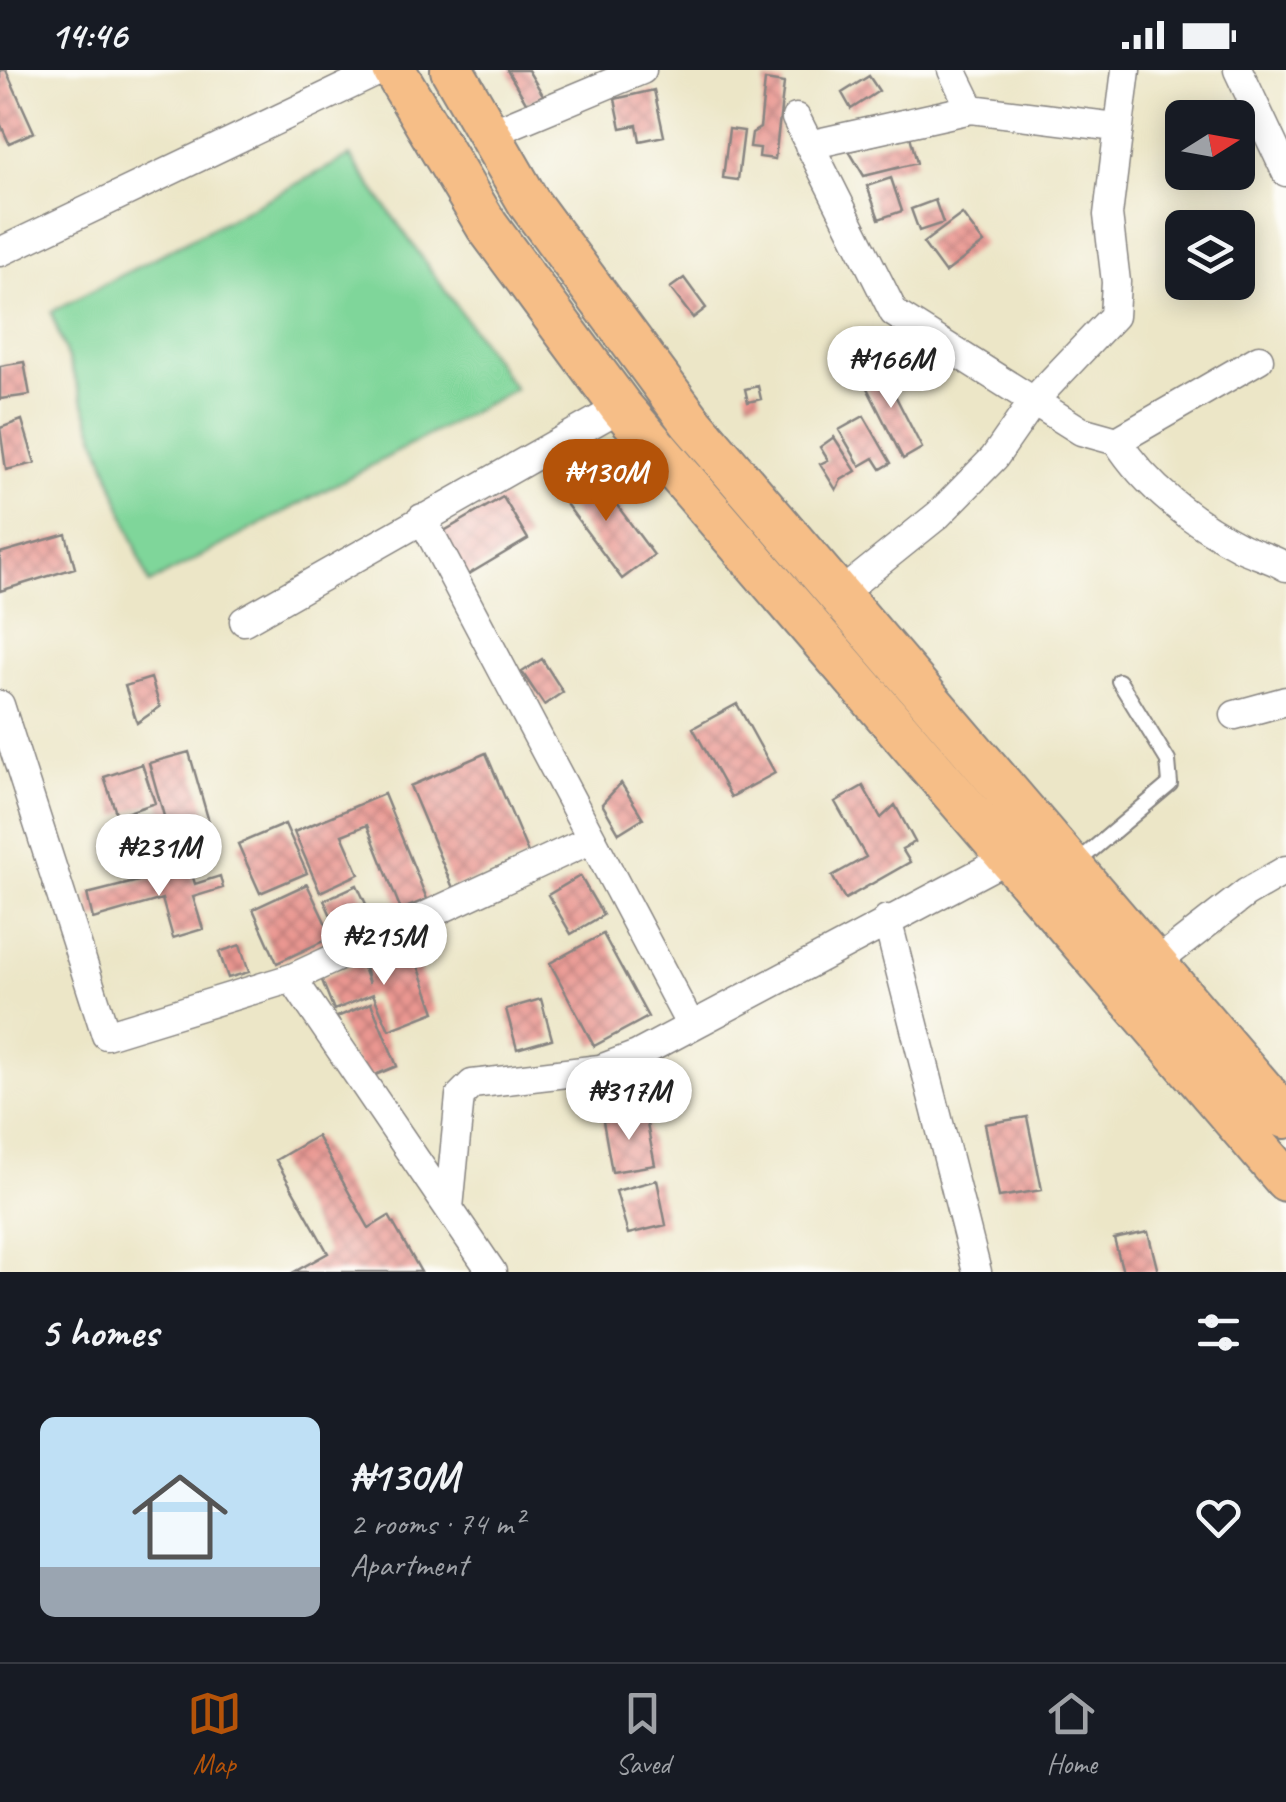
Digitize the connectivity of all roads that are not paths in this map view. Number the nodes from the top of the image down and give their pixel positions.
1 (381, 70) edge
2 (394, 70) edge
3 (452, 70) edge
4 (642, 70) edge
5 (952, 70) edge
6 (1126, 70) edge
7 (1238, 70) edge
8 (971, 109) junction
9 (796, 118) dead end
10 (1276, 126) edge
11 (1116, 127) junction
12 (489, 134) junction
13 (808, 145) junction
14 (1286, 172) edge
15 (0, 252) edge
16 (1259, 359) dead end
17 (1035, 398) junction
18 (621, 406) junction
19 (1117, 441) junction
20 (422, 518) junction
21 (1286, 567) edge
22 (841, 592) junction
23 (244, 621) dead end
24 (1119, 682) dead end
25 (1286, 701) edge
26 (0, 705) edge
27 (1235, 715) dead end
28 (592, 839) junction
29 (1010, 857) junction
30 (1074, 866) junction
31 (1286, 870) edge
32 (887, 919) junction
33 (1156, 964) junction
34 (292, 978) junction
35 (692, 1026) junction
36 (1286, 1117) edge
37 (1286, 1180) edge
38 (448, 1208) junction
39 (492, 1272) edge
40 (977, 1272) edge

1 - 15 street
2 - 18 main road
3 - 12 main road
4 - 12 street
5 - 8 street
6 - 11 street
7 - 10 street
8 - 11 street
8 - 13 street
9 - 13 street
10 - 14 street
11 - 17 street
12 - 22 main road
13 - 17 street
16 - 19 street
17 - 19 street
17 - 22 street
18 - 20 street
18 - 29 main road
19 - 21 street
20 - 23 street
20 - 28 street
22 - 30 main road
24 - 30 lane
25 - 27 street
26 - 34 street
28 - 34 street
28 - 35 street
29 - 32 street
29 - 37 main road
30 - 33 main road
31 - 33 street
32 - 35 street
32 - 40 street
33 - 36 main road
34 - 38 street
35 - 38 street
38 - 39 street

